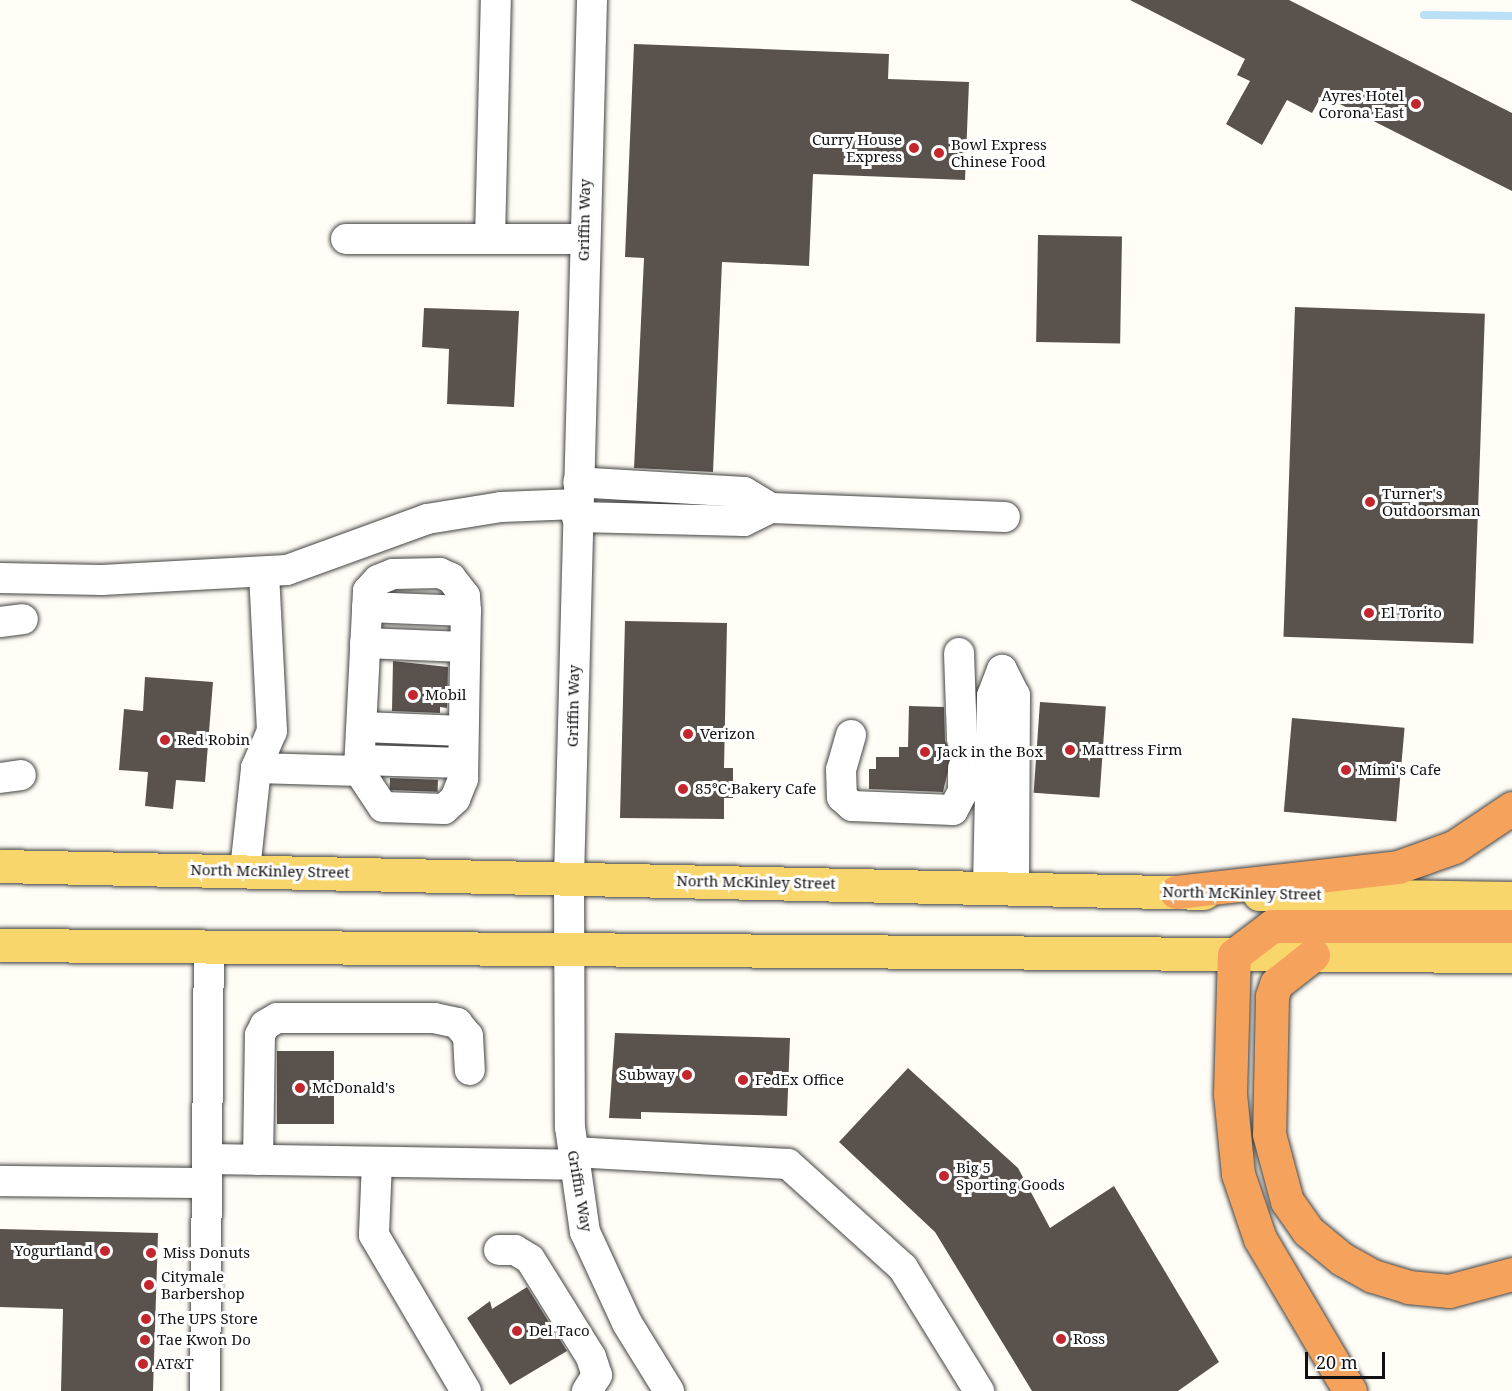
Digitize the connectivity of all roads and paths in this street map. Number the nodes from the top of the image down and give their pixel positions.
1 (496, 0) edge
2 (592, 0) edge
3 (346, 239) dead end
4 (490, 239) junction
5 (584, 239) junction
6 (577, 501) junction
7 (1005, 517) dead end
8 (264, 572) junction
9 (0, 578) edge
10 (365, 643) junction
11 (464, 647) junction
12 (959, 653) dead end
13 (362, 727) junction
14 (463, 731) junction
15 (851, 735) dead end
16 (463, 763) junction
17 (360, 765) junction
18 (256, 768) junction
19 (1512, 808) edge
20 (0, 866) edge
21 (245, 870) junction
22 (569, 877) junction
23 (1001, 887) junction
24 (1176, 892) junction
25 (1512, 897) edge
26 (1512, 926) edge
27 (0, 945) edge
28 (209, 947) junction
29 (568, 952) junction
30 (1234, 955) junction
31 (1313, 955) junction
32 (1512, 956) edge
33 (470, 1070) dead end
34 (574, 1158) junction
35 (258, 1160) junction
36 (377, 1162) junction
37 (207, 1171) junction
38 (0, 1181) edge
39 (499, 1250) dead end
40 (1512, 1274) edge
41 (205, 1391) edge
42 (466, 1391) edge
43 (587, 1391) edge
44 (669, 1391) edge
45 (979, 1391) edge
46 (1350, 1391) edge

1 - 4 street
2 - 5 street, Griffin Way
3 - 4 street
4 - 5 street
5 - 6 street, Griffin Way
6 - 7 street
6 - 8 street
6 - 22 street, Griffin Way
8 - 9 street
8 - 18 street
10 - 11 street
10 - 11 street
10 - 13 street
11 - 14 street
12 - 15 street
13 - 14 street
13 - 17 street
14 - 16 street
16 - 17 street
16 - 17 street
17 - 18 street
18 - 21 street
19 - 24 highway
20 - 21 main road, North McKinley Street
21 - 22 main road, North McKinley Street
22 - 23 main road, North McKinley Street
22 - 29 street, Griffin Way
23 - 23 street
23 - 24 main road, North McKinley Street
24 - 25 main road, North McKinley Street
26 - 30 highway
27 - 28 main road
28 - 29 main road
28 - 37 street
29 - 30 main road
29 - 34 street, Griffin Way
30 - 31 main road
30 - 46 highway
31 - 32 main road
31 - 40 highway
33 - 35 street
34 - 36 street
34 - 44 street, Griffin Way
34 - 45 street
35 - 36 street
35 - 37 street
36 - 42 street
37 - 38 street
37 - 41 street
39 - 43 street

